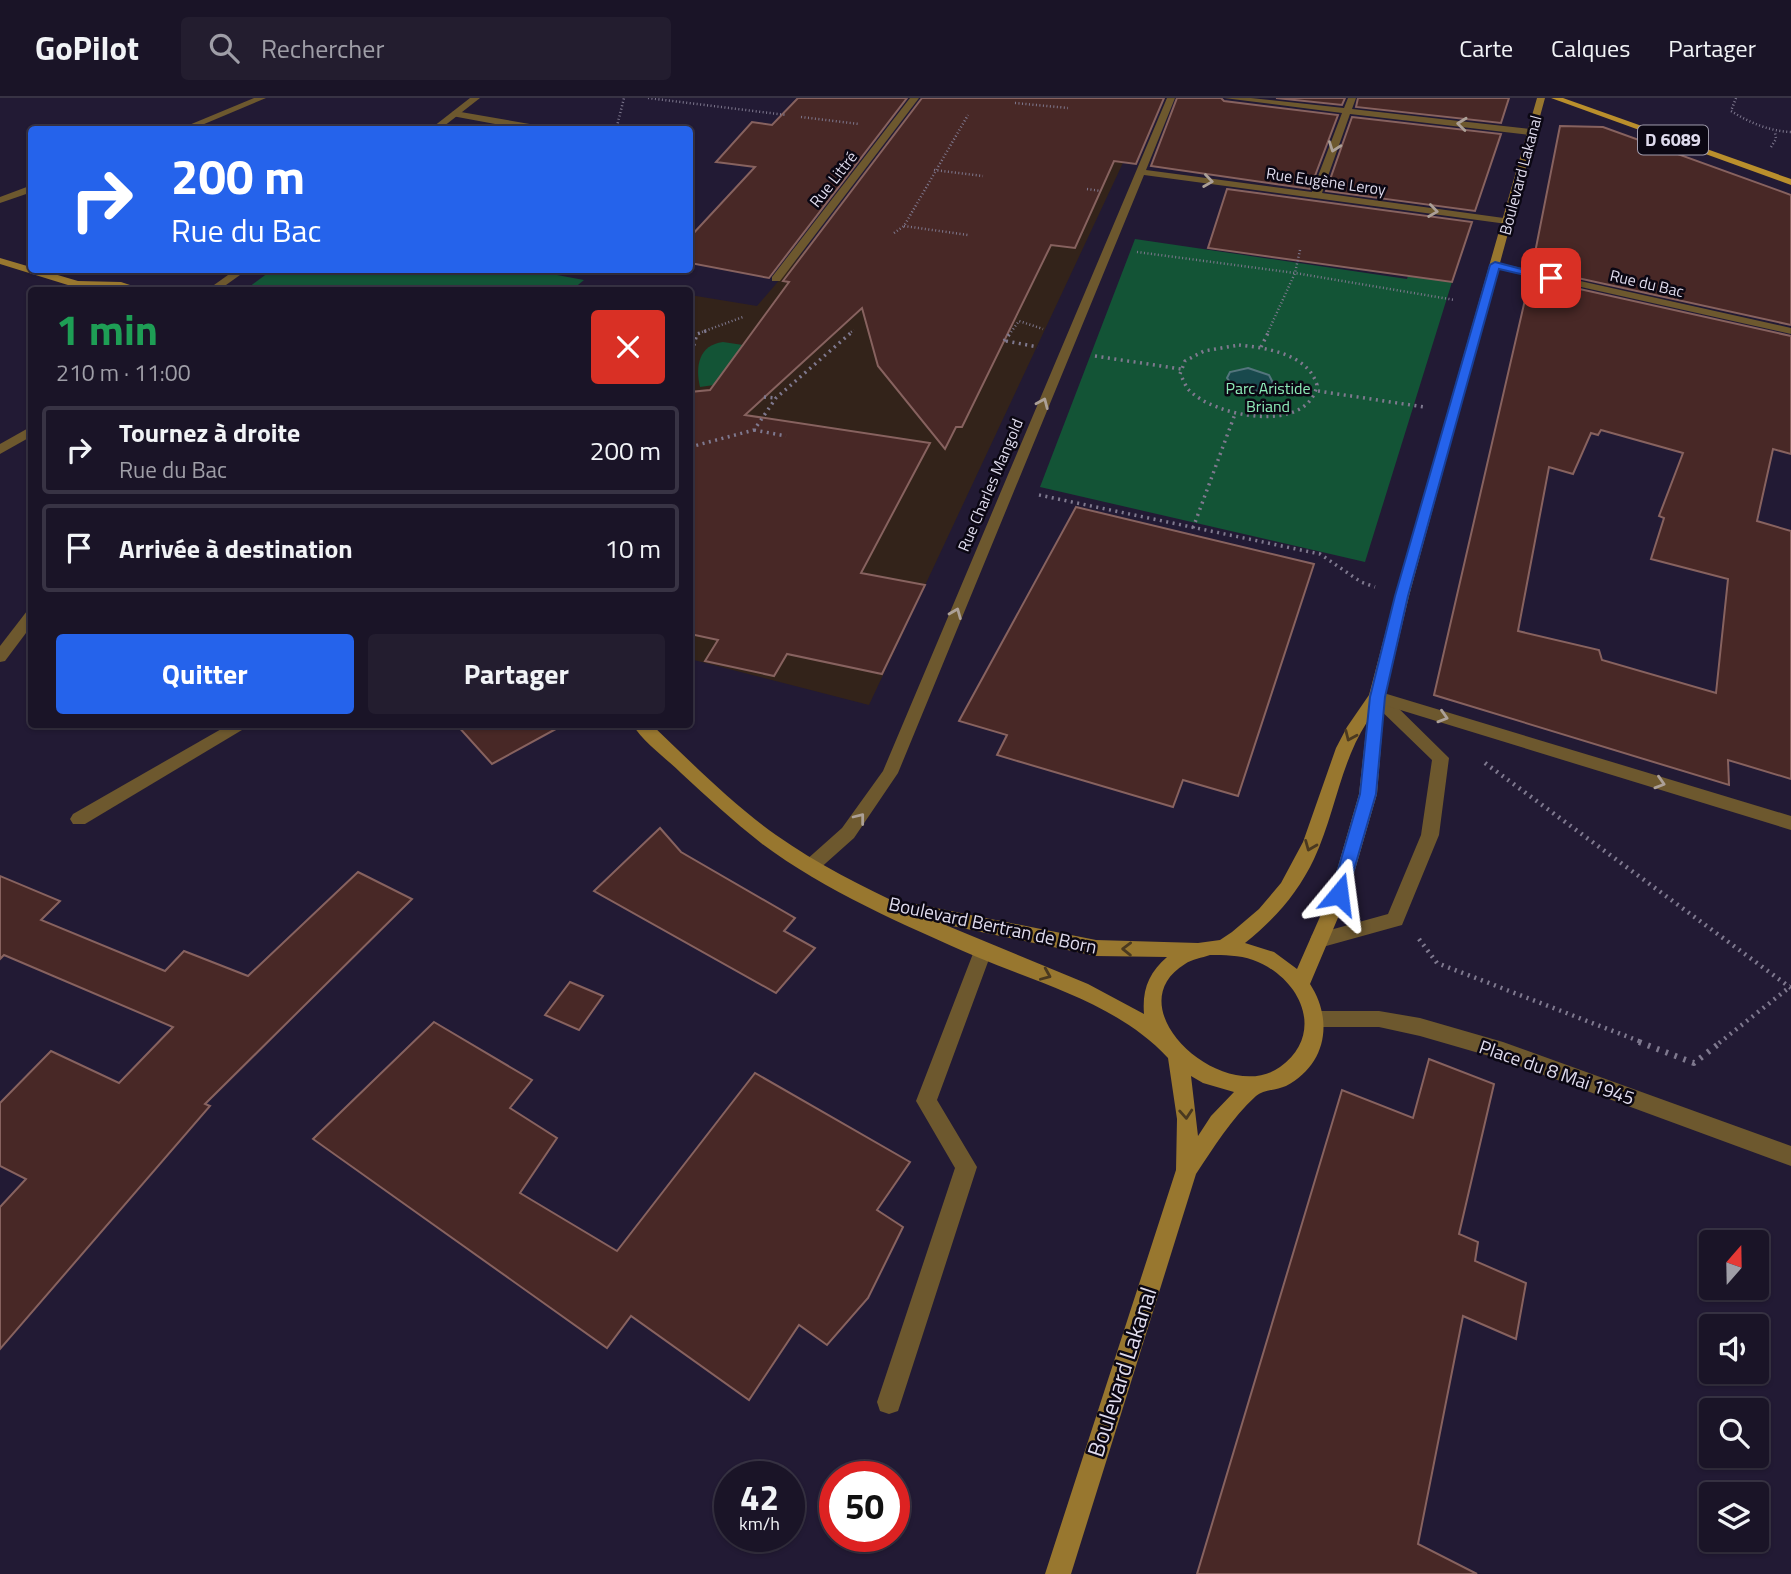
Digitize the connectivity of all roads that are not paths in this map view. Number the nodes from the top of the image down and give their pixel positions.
1 (262, 98) edge
2 (476, 98) edge
3 (915, 98) edge
4 (1171, 98) edge
5 (1228, 98) edge
6 (1353, 98) edge
7 (1541, 98) edge
8 (1555, 98) edge
9 (1348, 111) junction
10 (455, 114) junction
11 (191, 126) edge
12 (438, 126) edge
13 (524, 126) edge
14 (1530, 132) junction
15 (1140, 172) junction
16 (1791, 183) edge
17 (28, 190) edge
18 (1316, 195) junction
19 (0, 200) edge
20 (1507, 221) junction
21 (0, 261) edge
22 (1495, 265) junction
23 (28, 270) edge
24 (39, 273) edge
25 (238, 273) edge
26 (776, 279) dead end
27 (68, 282) junction
28 (84, 287) edge
29 (128, 287) edge
30 (216, 287) edge
31 (1791, 331) edge
32 (28, 432) edge
33 (0, 450) edge
34 (28, 619) edge
35 (0, 657) edge
36 (1377, 697) junction
37 (237, 728) edge
38 (644, 728) edge
39 (79, 819) dead end
40 (1791, 823) edge
41 (811, 866) junction
42 (875, 901) junction
43 (1320, 940) junction
44 (1224, 947) junction
45 (1195, 950) junction
46 (983, 951) junction
47 (1300, 985) junction
48 (1316, 1019) junction
49 (1164, 1041) junction
50 (1178, 1058) junction
51 (1253, 1085) junction
52 (1791, 1156) edge
53 (1187, 1170) junction
54 (889, 1402) dead end
55 (1058, 1574) edge

1 - 11 street
2 - 10 street
3 - 26 street, Rue Littré
4 - 15 street, Rue Charles Mangold
5 - 9 street
6 - 9 street
7 - 14 main road, Boulevard Lakanal
8 - 16 main road, D 6089
14 -> 9 street
9 -> 18 street
10 - 12 street
10 - 13 street
14 - 20 main road, Boulevard Lakanal
15 -> 18 street, Rue Eugène Leroy
41 -> 15 street, Rue Charles Mangold
17 - 19 street
18 -> 20 street, Rue Eugène Leroy
20 - 22 main road, Boulevard Lakanal
21 - 23 main road
22 - 31 street, Rue du Bac
22 - 36 main road, Boulevard Lakanal
24 - 27 main road
25 - 30 street
27 - 28 main road
27 - 29 main road
32 - 33 street
34 - 35 street
36 -> 40 street
36 - 43 main road, Boulevard Lakanal
36 - 43 street
36 -> 44 main road, Boulevard Lakanal
37 - 39 street
38 - 41 main road, Boulevard Bertran de Born
41 - 42 main road, Boulevard Bertran de Born
45 -> 42 main road, Boulevard Bertran de Born
42 - 46 main road, Boulevard Bertran de Born
43 - 47 main road, Boulevard Lakanal
44 - 45 main road
44 - 47 main road
45 - 49 main road
46 -> 49 main road, Boulevard Bertran de Born
46 - 54 street
47 - 48 main road
48 - 51 main road
48 - 52 street, Place du 8 Mai 1945
49 - 50 main road
50 - 51 main road
50 -> 53 main road, Boulevard Lakanal
51 - 53 main road, Boulevard Lakanal
53 - 55 main road, Boulevard Lakanal

